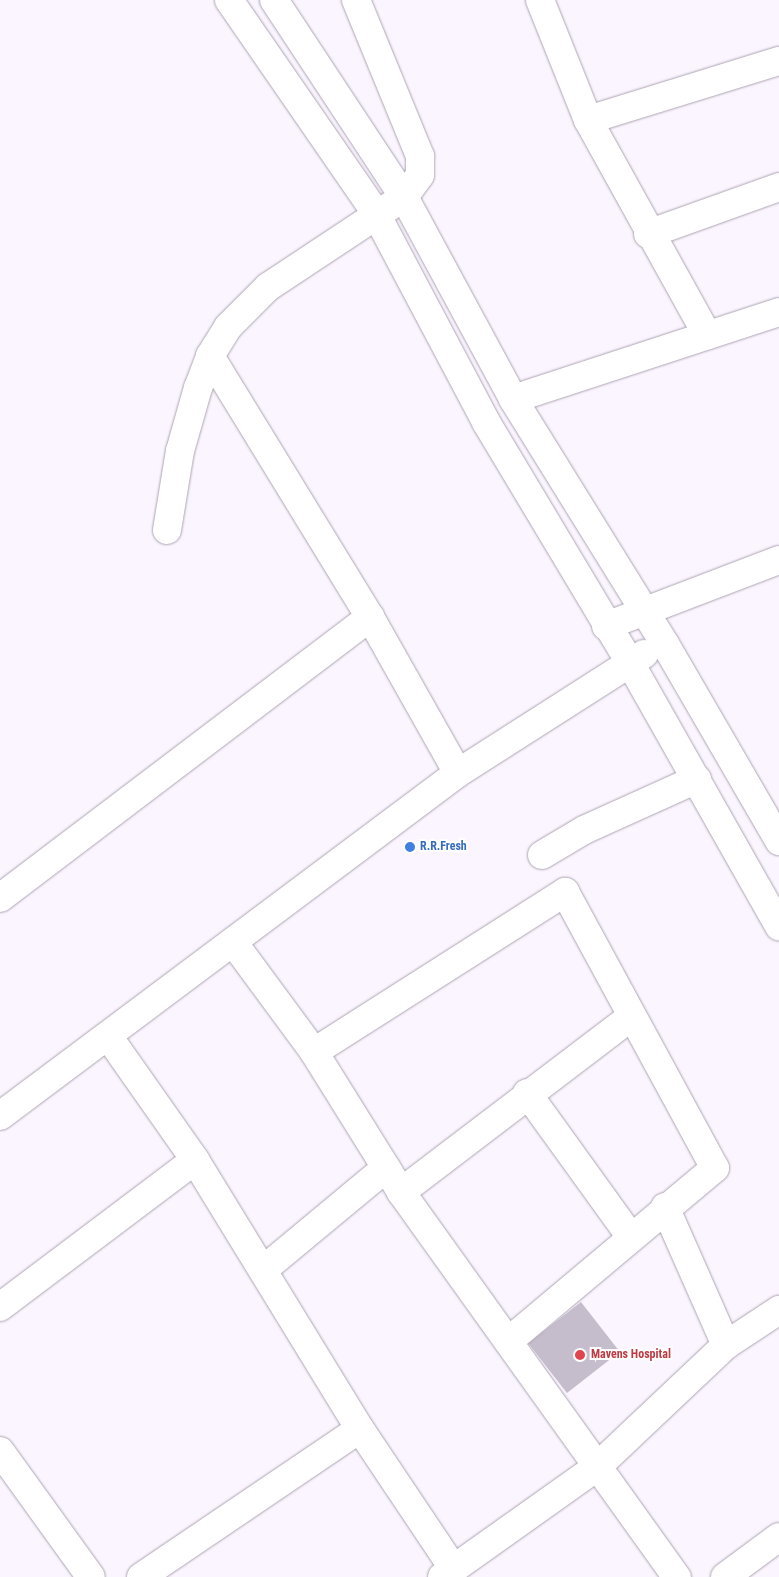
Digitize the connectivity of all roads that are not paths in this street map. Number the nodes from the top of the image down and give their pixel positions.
1 (230, 0) edge
2 (274, 0) edge
3 (356, 0) edge
4 (548, 2) edge
5 (779, 61) edge
6 (588, 120) junction
7 (779, 187) edge
8 (404, 197) junction
9 (375, 212) junction
10 (648, 234) junction
11 (779, 312) edge
12 (707, 335) junction
13 (210, 356) junction
14 (512, 399) junction
15 (167, 530) dead end
16 (779, 560) edge
17 (642, 609) junction
18 (370, 616) junction
19 (606, 626) junction
20 (665, 644) junction
21 (629, 661) junction
22 (458, 773) junction
23 (697, 779) junction
24 (779, 841) edge
25 (542, 855) dead end
26 (1, 897) edge
27 (779, 926) edge
28 (233, 942) junction
29 (632, 1016) junction
30 (108, 1036) junction
31 (314, 1052) junction
32 (527, 1093) junction
33 (0, 1116) edge
34 (195, 1160) junction
35 (386, 1168) junction
36 (401, 1192) junction
37 (666, 1207) junction
38 (631, 1237) junction
39 (263, 1270) junction
40 (0, 1307) edge
41 (779, 1310) edge
42 (508, 1342) junction
43 (726, 1346) junction
44 (360, 1429) junction
45 (0, 1451) edge
46 (598, 1466) junction
47 (779, 1537) edge
48 (447, 1572) edge
49 (91, 1577) edge
50 (141, 1577) edge
51 (677, 1577) edge
52 (725, 1577) edge

1 - 9 street
2 - 8 street
3 - 8 street
4 - 6 street
5 - 6 street
6 - 10 street
7 - 10 street
8 - 9 street
8 - 14 street
9 - 13 street
9 - 19 street
10 - 12 street
11 - 12 street
12 - 14 street
13 - 15 street
13 - 18 street
14 - 17 street
16 - 17 street
17 - 19 street
17 - 20 street
18 - 22 street
18 - 26 street
19 - 21 street
20 - 21 street
20 - 24 street
21 - 22 street
21 - 23 street
22 - 28 street
23 - 25 street
23 - 27 street
28 - 30 street
28 - 31 street
29 - 31 street
29 - 32 street
29 - 37 street
30 - 33 street
30 - 34 street
31 - 35 street
32 - 36 street
32 - 38 street
34 - 39 street
34 - 40 street
35 - 36 street
35 - 39 street
36 - 42 street
37 - 38 street
37 - 43 street
38 - 42 street
39 - 44 street
41 - 43 street
42 - 46 street
43 - 46 street
44 - 48 street
44 - 50 street
45 - 49 street
46 - 48 street
46 - 51 street
47 - 52 street

